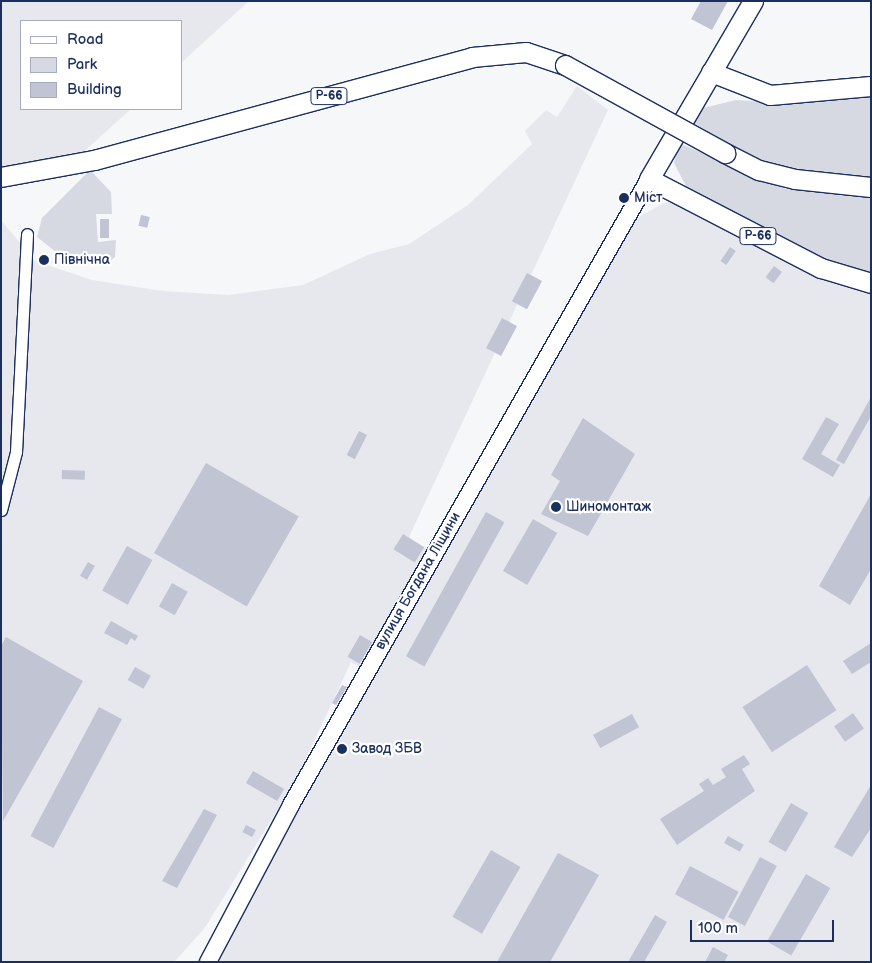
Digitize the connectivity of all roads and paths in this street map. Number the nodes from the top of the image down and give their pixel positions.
1 (753, 1) edge
2 (711, 72) junction
3 (871, 86) edge
4 (1, 177) edge
5 (649, 179) junction
6 (871, 187) edge
7 (27, 234) dead end
8 (871, 283) edge
9 (1, 510) edge
10 (208, 962) edge

1 - 2 main road
2 - 3 main road
2 - 5 main road
4 - 6 main road, Р-66, bridge
5 - 8 main road, Р-66
5 - 10 main road, вулиця Богдана Ліщини
7 - 9 street

